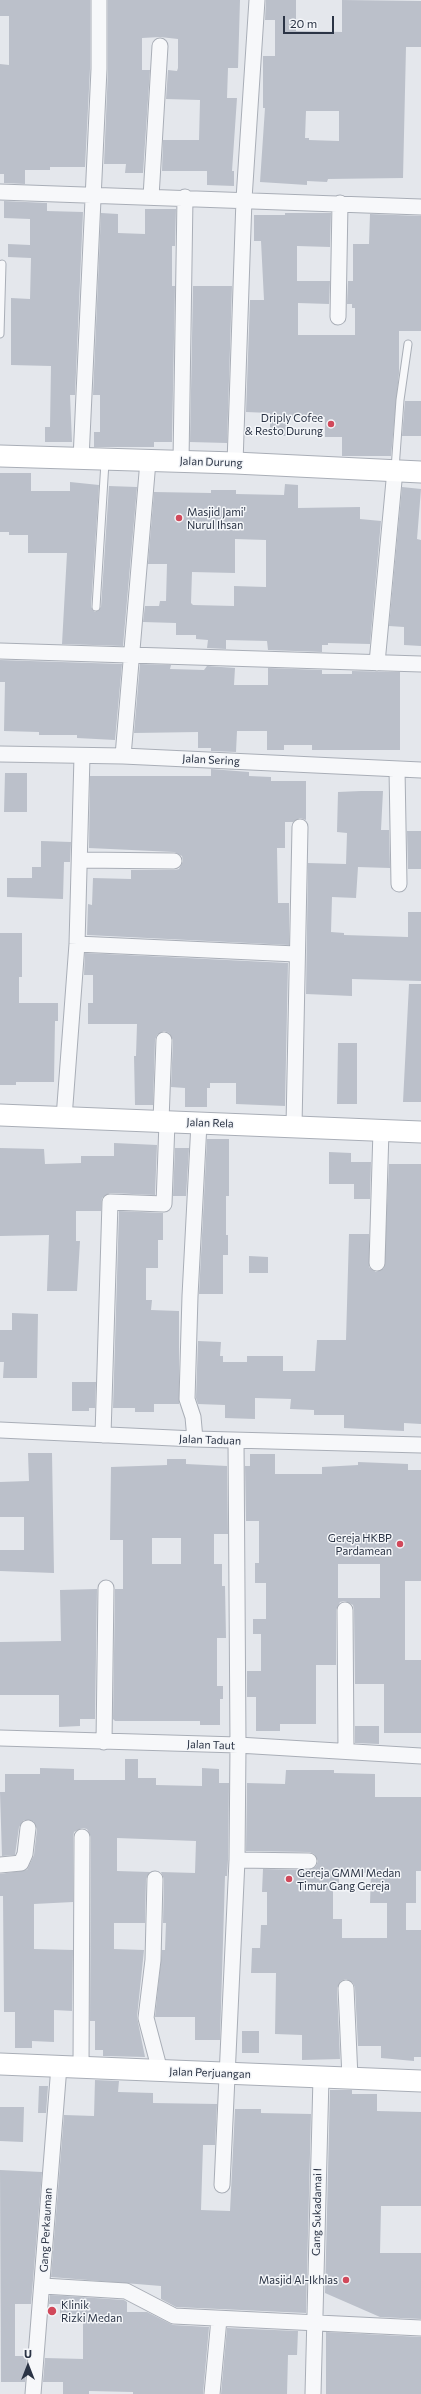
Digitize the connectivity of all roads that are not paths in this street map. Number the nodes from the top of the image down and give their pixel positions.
1 (99, 0) edge
2 (257, 0) edge
3 (160, 46) dead end
4 (0, 192) edge
5 (93, 195) junction
6 (151, 197) junction
7 (185, 198) junction
8 (244, 200) junction
9 (340, 203) junction
10 (421, 207) edge
11 (2, 264) dead end
12 (338, 317) dead end
13 (0, 334) edge
14 (408, 344) dead end
15 (0, 456) edge
16 (81, 459) junction
17 (105, 460) junction
18 (148, 461) junction
19 (181, 461) junction
20 (234, 463) junction
21 (395, 470) junction
22 (421, 472) edge
23 (96, 607) dead end
24 (0, 650) edge
25 (131, 655) junction
26 (377, 663) junction
27 (421, 664) edge
28 (0, 754) edge
29 (82, 756) junction
30 (123, 756) junction
31 (397, 769) junction
32 (421, 770) edge
33 (300, 827) dead end
34 (80, 860) junction
35 (174, 861) dead end
36 (399, 884) dead end
37 (77, 944) junction
38 (296, 954) junction
39 (164, 1040) dead end
40 (0, 1115) edge
41 (64, 1118) junction
42 (164, 1122) junction
43 (199, 1123) junction
44 (294, 1126) junction
45 (381, 1130) junction
46 (421, 1132) edge
47 (377, 1263) dead end
48 (0, 1430) edge
49 (103, 1435) junction
50 (195, 1439) junction
51 (236, 1441) junction
52 (421, 1445) edge
53 (106, 1588) dead end
54 (345, 1610) dead end
55 (0, 1738) edge
56 (104, 1742) junction
57 (238, 1745) junction
58 (346, 1752) junction
59 (421, 1756) edge
60 (28, 1828) dead end
61 (82, 1837) dead end
62 (236, 1860) junction
63 (309, 1862) dead end
64 (0, 1865) edge
65 (155, 1879) dead end
66 (346, 1988) dead end
67 (0, 2064) edge
68 (59, 2066) junction
69 (81, 2067) junction
70 (160, 2071) junction
71 (226, 2074) junction
72 (321, 2077) junction
73 (350, 2078) junction
74 (421, 2081) edge
75 (222, 2185) dead end
76 (43, 2286) junction
77 (219, 2319) junction
78 (315, 2323) junction
79 (421, 2328) edge
80 (33, 2394) edge
81 (212, 2394) edge
82 (313, 2394) edge

1 - 5 street
2 - 8 street
3 - 6 street
4 - 5 street
5 - 6 street
5 - 16 street
6 - 7 street
7 - 8 street
7 - 19 street
8 - 9 street
8 - 20 street
9 - 10 street
9 - 12 street
11 - 13 lane
14 - 21 lane
15 - 16 street, Jalan Durung
16 - 17 street, Jalan Durung
17 - 18 street, Jalan Durung
17 - 23 lane
18 - 19 street, Jalan Durung
18 - 25 street
19 - 20 street, Jalan Durung
20 - 21 street, Jalan Durung
21 - 22 street, Jalan Durung
21 - 26 street
24 - 25 street
25 - 26 street
25 - 30 street
26 - 27 street
28 - 29 street, Jalan Sering
29 - 30 street, Jalan Sering
29 - 34 street
30 - 31 street, Jalan Sering
31 - 32 street, Jalan Sering
31 - 36 street
33 - 38 street
34 - 35 street
34 - 37 street
37 - 38 street
37 - 41 street
38 - 44 street
39 - 42 street
40 - 41 street, Jalan Rela
41 - 42 street, Jalan Rela
42 - 43 street, Jalan Rela
42 - 49 street
43 - 44 street, Jalan Rela
43 - 50 street
44 - 45 street, Jalan Rela
45 - 46 street, Jalan Rela
45 - 47 street
48 - 49 street, Jalan Taduan
49 - 50 street, Jalan Taduan
50 - 51 street, Jalan Taduan
51 - 52 street, Jalan Taduan
51 - 57 street
53 - 56 street
54 - 58 street
55 - 56 street, Jalan Taut
56 - 57 street, Jalan Taut
57 - 58 street, Jalan Taut
57 - 62 street
58 - 59 street, Jalan Taut
60 - 64 street
61 - 69 street
62 - 63 street
62 - 71 street
65 - 70 street
66 - 73 street
67 - 68 street, Jalan Perjuangan
68 - 69 street, Jalan Perjuangan
68 - 76 street, Gang Perkauman
69 - 70 street, Jalan Perjuangan
70 - 71 street, Jalan Perjuangan
71 - 72 street, Jalan Perjuangan
71 - 75 street
72 - 73 street, Jalan Perjuangan
72 - 78 street, Gang Sukadamai I
73 - 74 street, Jalan Perjuangan
76 - 77 street
76 - 80 street, Gang Perkauman
77 - 78 street
77 - 81 street
78 - 79 street
78 - 82 street, Gang Sukadamai I

